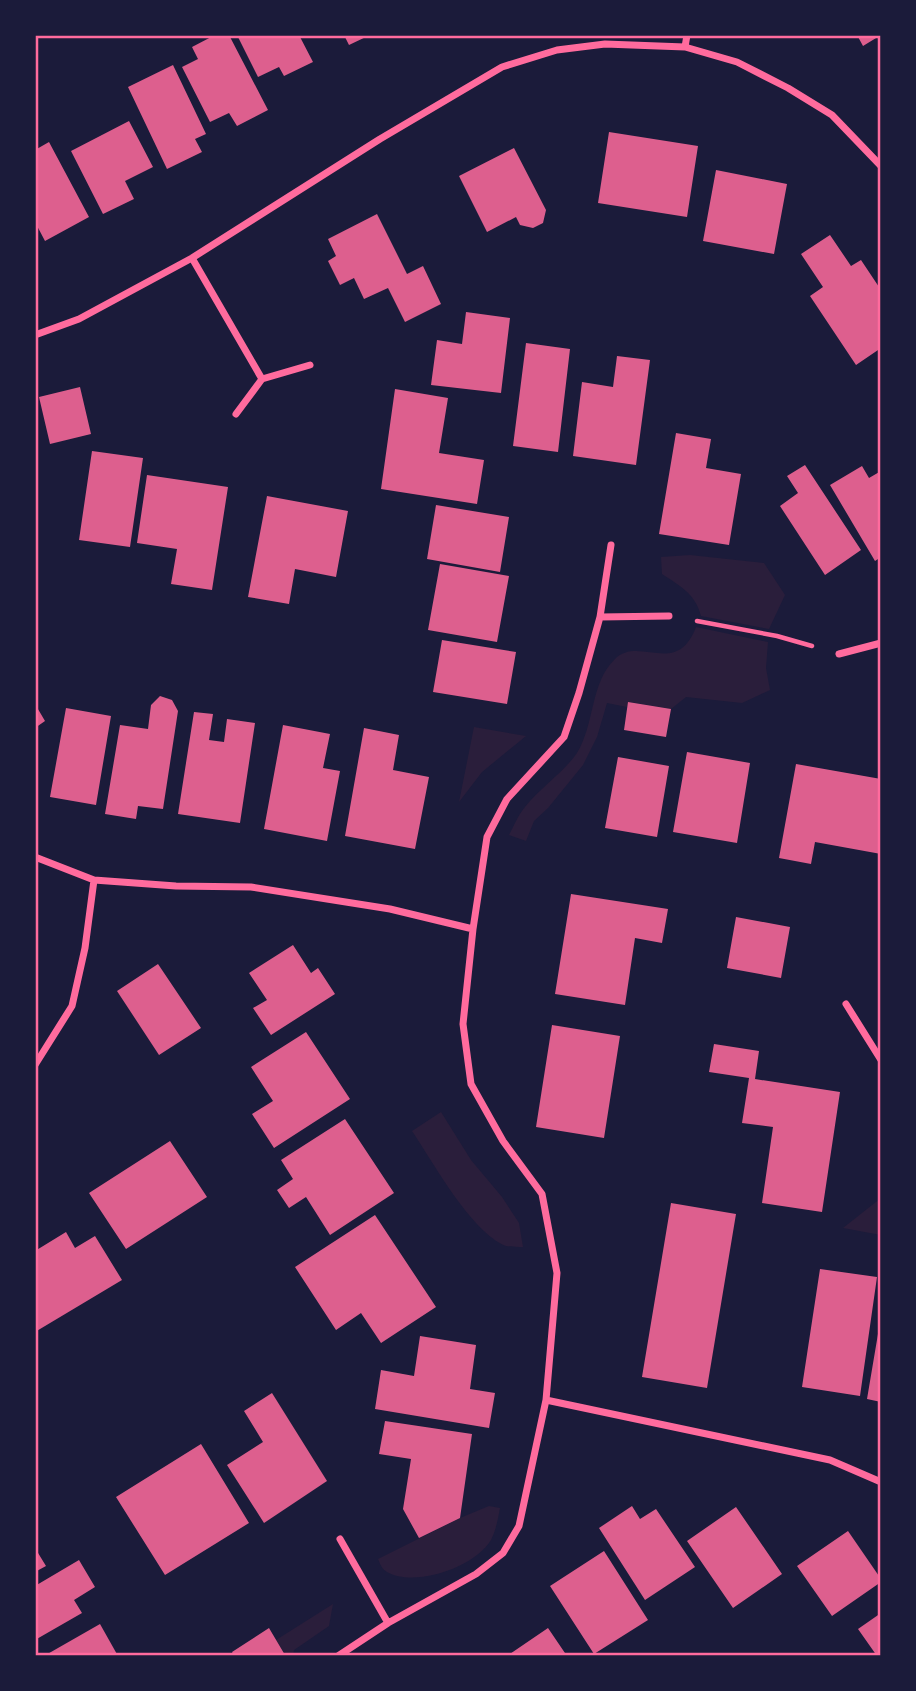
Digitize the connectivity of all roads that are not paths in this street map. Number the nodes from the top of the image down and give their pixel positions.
1 (687, 35) edge
2 (685, 47) junction
3 (881, 166) edge
4 (192, 258) junction
5 (35, 335) edge
6 (310, 365) dead end
7 (262, 379) junction
8 (236, 414) dead end
9 (611, 545) dead end
10 (669, 615) road end
11 (600, 617) junction
12 (881, 643) edge
13 (839, 654) road end
14 (35, 857) edge
15 (94, 880) junction
16 (473, 929) junction
17 (846, 1004) dead end
18 (881, 1060) edge
19 (35, 1065) edge
20 (546, 1400) junction
21 (881, 1482) edge
22 (340, 1539) dead end
23 (388, 1623) junction
24 (338, 1656) edge

1 - 2 street
2 - 3 street
2 - 4 street
4 - 5 street
4 - 7 street
6 - 7 street
7 - 8 street
9 - 11 street
10 - 11 street
11 - 16 street
12 - 13 street
14 - 15 street
15 - 16 street
15 - 19 street
16 - 20 street
17 - 18 street
20 - 21 street
20 - 23 street
22 - 23 street
23 - 24 street

